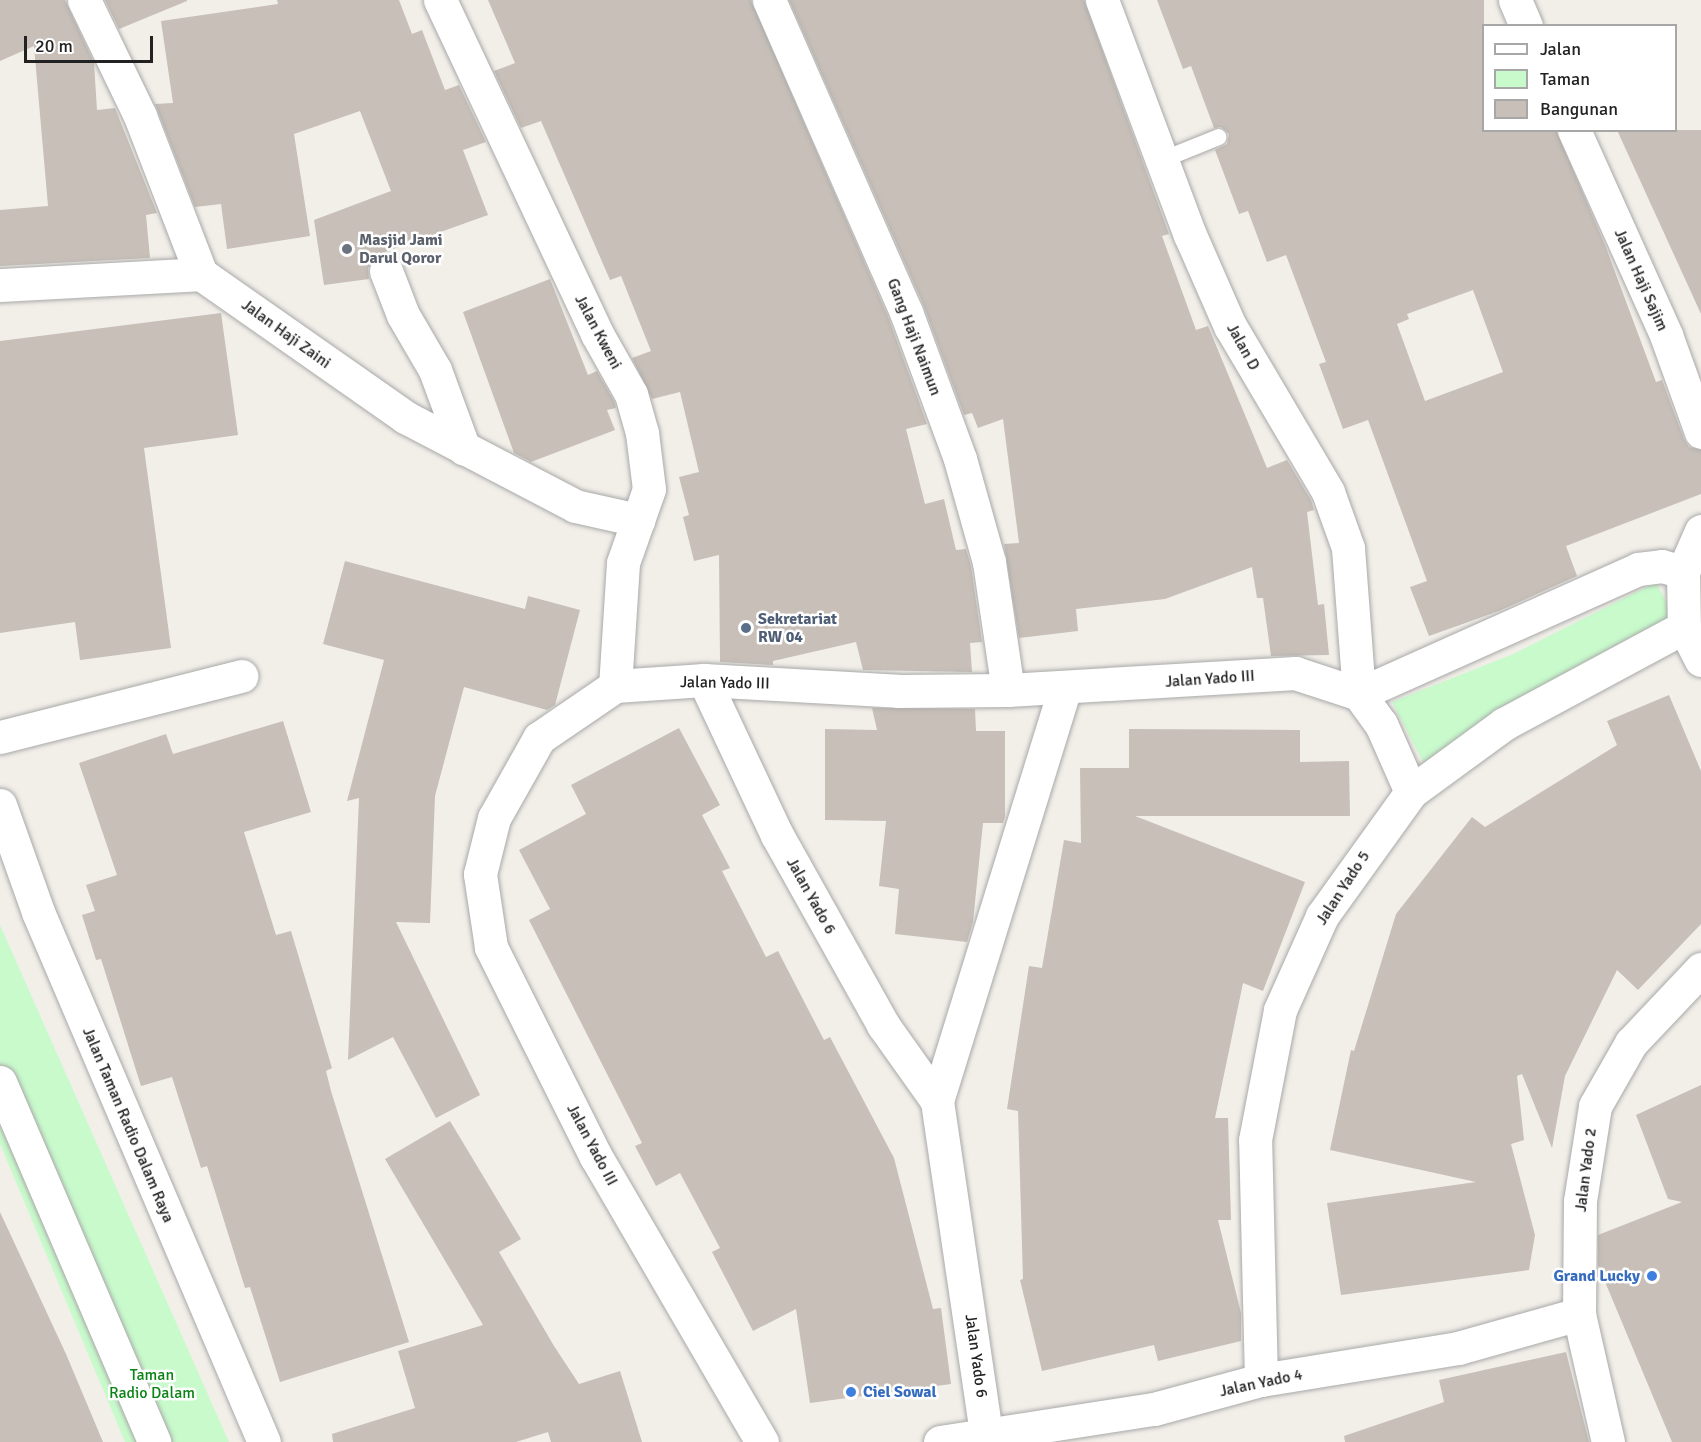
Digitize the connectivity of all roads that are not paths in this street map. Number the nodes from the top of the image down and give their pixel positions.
1 (84, 0) edge
2 (440, 0) edge
3 (769, 0) edge
4 (1102, 0) edge
5 (1515, 0) edge
6 (1525, 24) edge
7 (1575, 132) edge
8 (1219, 137) dead end
9 (1162, 160) junction
10 (386, 271) dead end
11 (201, 274) junction
12 (0, 285) edge
13 (1701, 432) edge
14 (464, 449) junction
15 (638, 520) junction
16 (1701, 531) edge
17 (1683, 572) junction
18 (1684, 627) junction
19 (1701, 660) edge
20 (242, 676) dead end
21 (704, 680) junction
22 (615, 686) junction
23 (1065, 687) junction
24 (1008, 690) junction
25 (1359, 694) junction
26 (0, 737) edge
27 (1411, 792) junction
28 (0, 805) edge
29 (1701, 969) edge
30 (0, 1082) edge
31 (937, 1101) junction
32 (1580, 1314) junction
33 (1261, 1380) junction
34 (986, 1433) junction
35 (154, 1442) edge
36 (264, 1442) edge
37 (762, 1442) edge
38 (940, 1442) edge
39 (1608, 1442) edge

1 - 11 street
2 - 15 street, Jalan Kweni
3 - 24 street, Gang Haji Naimun
4 - 9 street, Jalan D
5 - 6 street
7 - 13 street, Jalan Haji Sajim
8 - 9 lane
9 - 25 street, Jalan D
10 - 14 street
11 - 12 street
11 - 14 street, Jalan Haji Zaini
14 - 15 street, Jalan Haji Zaini
15 - 22 street, Jalan Kweni
16 - 17 street
17 - 18 street
17 - 25 street
18 - 19 street
18 - 27 street, Jalan Yado 5
20 - 26 street
21 - 22 street, Jalan Yado III
21 - 24 street, Jalan Yado III
21 - 31 street, Jalan Yado 6
22 - 37 street, Jalan Yado III
23 - 24 street, Jalan Yado III
23 - 25 street, Jalan Yado III
23 - 31 street, Jalan Yado 6
25 - 27 street
27 - 33 street, Jalan Yado 5
28 - 36 street, Jalan Taman Radio Dalam Raya
29 - 32 street, Jalan Yado 2
30 - 35 street
31 - 34 street, Jalan Yado 6
32 - 33 street, Jalan Yado 4
32 - 39 street, Jalan Yado 2
33 - 34 street, Jalan Yado 4
34 - 38 street, Jalan Yado 4

